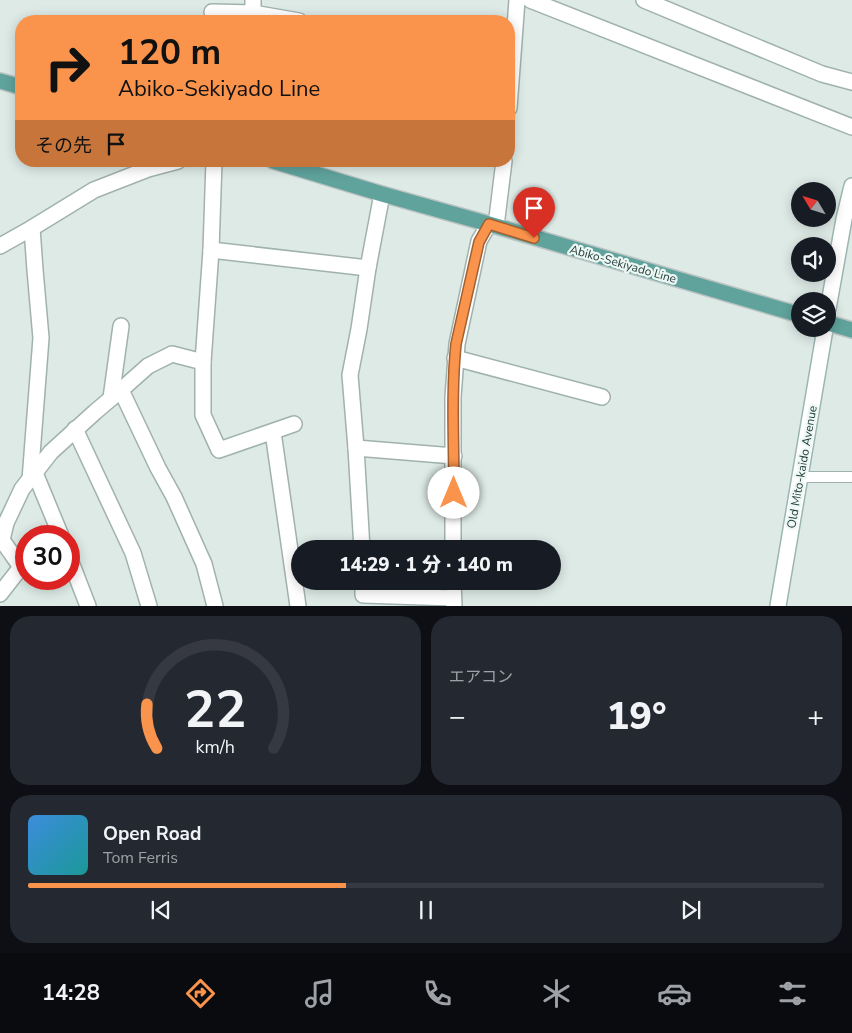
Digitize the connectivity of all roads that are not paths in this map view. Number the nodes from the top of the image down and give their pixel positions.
1 (517, 0) edge
2 (530, 0) edge
3 (644, 0) edge
4 (253, 7) edge
5 (212, 11) edge
6 (279, 15) edge
7 (515, 27) edge
8 (0, 81) edge
9 (852, 82) edge
10 (15, 85) edge
11 (852, 127) edge
12 (156, 167) edge
13 (214, 167) edge
14 (294, 167) edge
15 (503, 167) edge
16 (852, 186) edge
17 (382, 194) junction
18 (848, 219) edge
19 (492, 225) junction
20 (32, 228) junction
21 (0, 246) edge
22 (211, 250) junction
23 (368, 268) junction
24 (832, 292) edge
25 (791, 312) edge
26 (836, 325) edge
27 (121, 326) dead end
28 (852, 330) edge
29 (824, 337) edge
30 (455, 358) junction
31 (203, 362) junction
32 (116, 394) junction
33 (602, 397) dead end
34 (294, 424) dead end
35 (76, 430) junction
36 (272, 432) junction
37 (356, 448) junction
38 (454, 456) junction
39 (33, 476) junction
40 (800, 477) junction
41 (852, 477) edge
42 (3, 519) edge
43 (55, 525) edge
44 (361, 540) edge
45 (454, 540) edge
46 (1, 541) edge
47 (80, 585) edge
48 (363, 590) edge
49 (0, 594) edge
50 (454, 602) edge
51 (88, 606) edge
52 (149, 606) edge
53 (215, 606) edge
54 (298, 606) edge
55 (778, 606) edge

1 - 7 street
2 - 11 street
3 - 9 street
4 - 5 street
4 - 6 street
8 - 10 main road
12 - 20 street
13 - 22 street
14 - 17 main road, Abiko-Sekiyado Line
15 - 19 street
16 - 18 street
17 - 19 main road, Abiko-Sekiyado Line
17 - 23 street
18 - 24 street
19 - 25 main road, Abiko-Sekiyado Line
19 - 30 street
20 - 21 street
20 - 39 street
22 - 23 street
22 - 31 street
23 - 37 street
26 - 28 main road
27 - 32 street
29 - 40 street, Old Mito-kaido Avenue
30 - 33 street
30 - 38 street
31 - 32 street
31 - 36 street
32 - 35 street
32 - 53 street
34 - 36 street
35 - 39 street
35 - 52 street
36 - 54 street
37 - 38 street
37 - 44 street
38 - 45 street
39 - 42 street
39 - 43 street
40 - 41 lane
40 - 55 street, Old Mito-kaido Avenue
42 - 46 street
46 - 49 street
47 - 51 street
48 - 50 street

